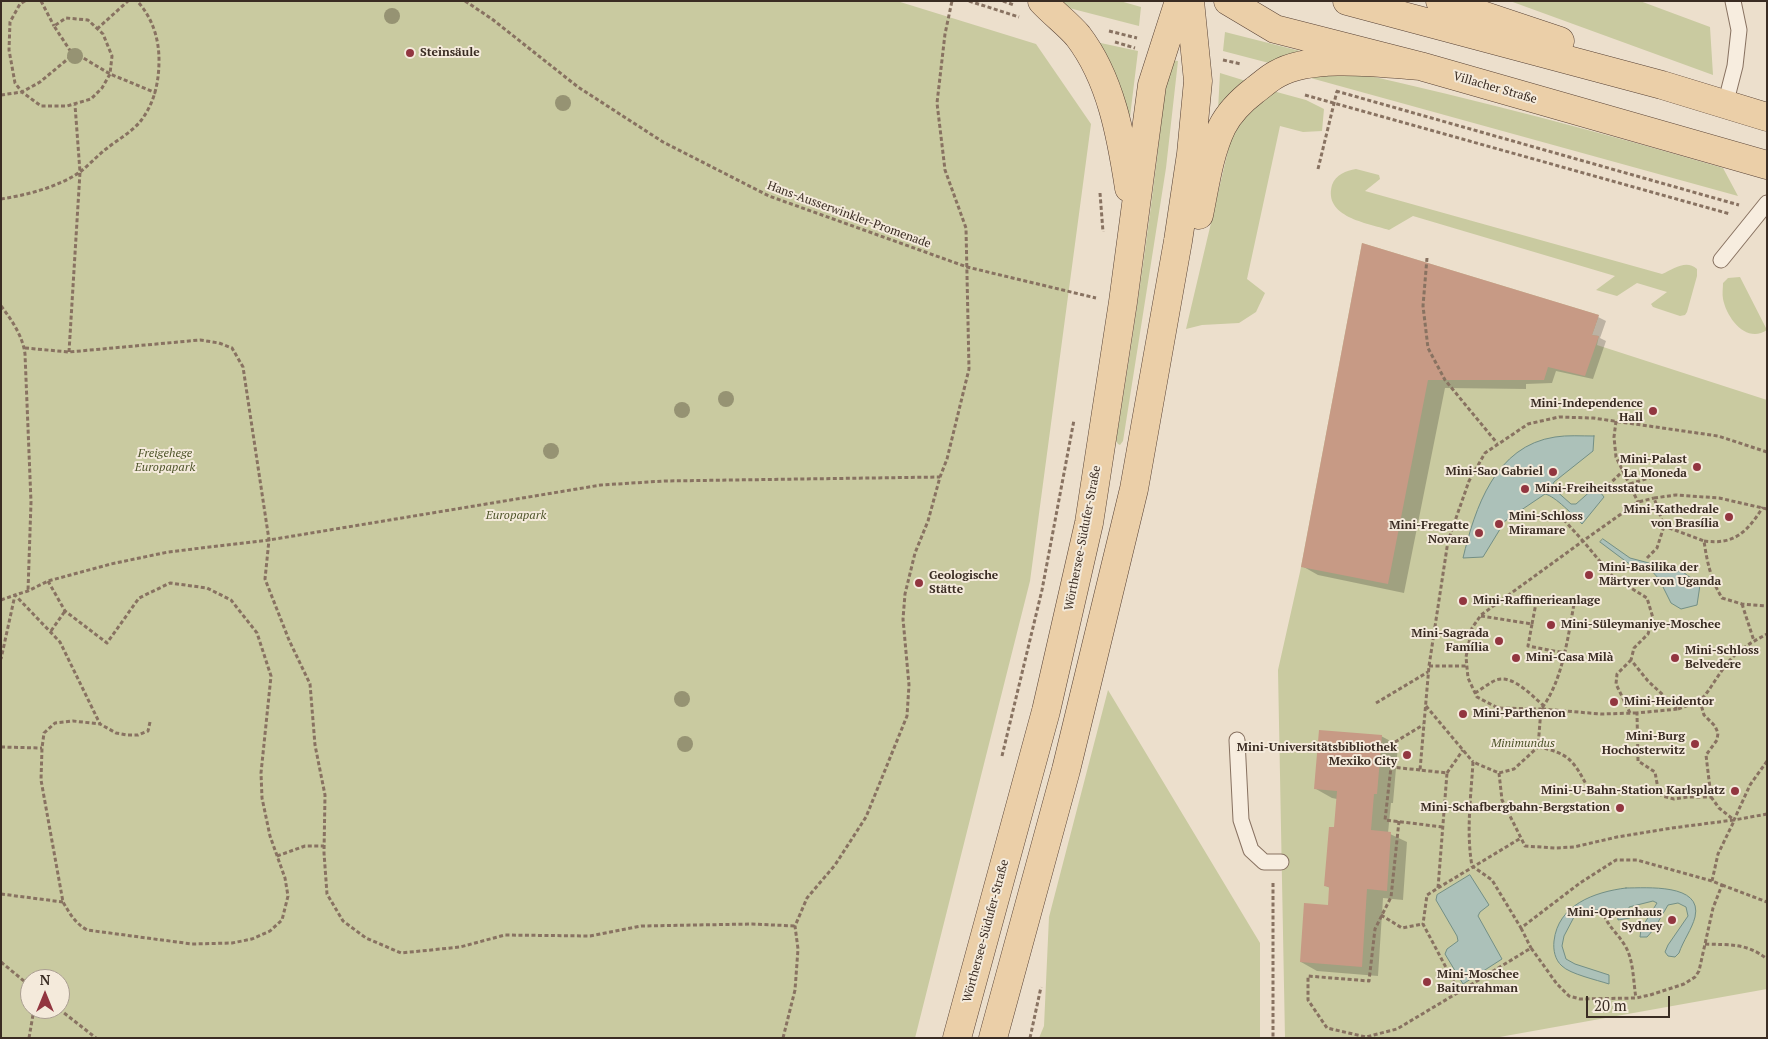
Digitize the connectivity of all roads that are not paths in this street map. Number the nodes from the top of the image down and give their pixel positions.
1 (1042, 1) edge
2 (1179, 1) edge
3 (1190, 1) edge
4 (1228, 1) edge
5 (1347, 1) edge
6 (1440, 1) edge
7 (1733, 1) edge
8 (1420, 66) junction
9 (1662, 85) junction
10 (1725, 105) junction
11 (1767, 117) edge
12 (1767, 165) edge
13 (1760, 211) edge
14 (1134, 217) junction
15 (1720, 260) dead end
16 (1134, 489) junction
17 (1237, 740) dead end
18 (1277, 862) road end
19 (957, 1038) edge
20 (993, 1038) edge

1 - 14 main road
2 - 14 main road, Wörthersee-Südufer-Straße
3 - 16 main road
4 - 8 main road, Villacher Straße
5 - 9 main road
6 - 9 main road
7 - 10 lane
8 - 12 main road, Villacher Straße
8 - 16 main road
9 - 10 main road
10 - 11 main road
13 - 15 lane
14 - 19 main road, Wörthersee-Südufer-Straße
16 - 20 main road
17 - 18 lane

